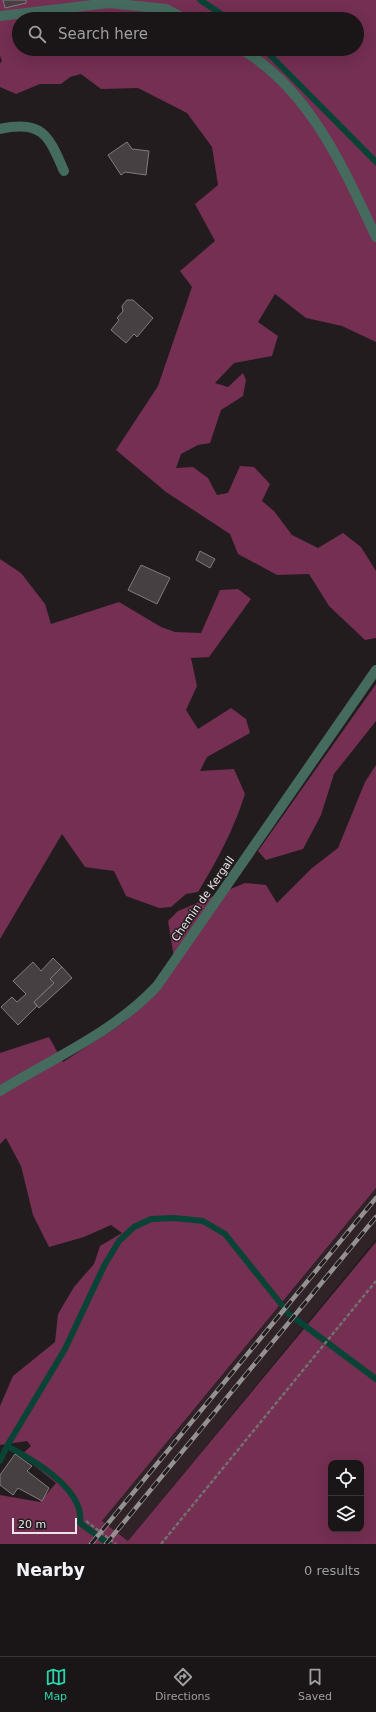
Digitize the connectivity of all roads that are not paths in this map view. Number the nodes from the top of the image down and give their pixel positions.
1 (33, 12) edge
2 (172, 12) edge
3 (12, 15) edge
4 (0, 16) edge
5 (253, 56) edge
6 (0, 129) edge
7 (64, 171) dead end
8 (376, 237) edge
9 (376, 670) edge
10 (0, 1091) edge

1 - 2 street
3 - 4 street
5 - 8 street
6 - 7 street
9 - 10 street, Chemin de Kergall

